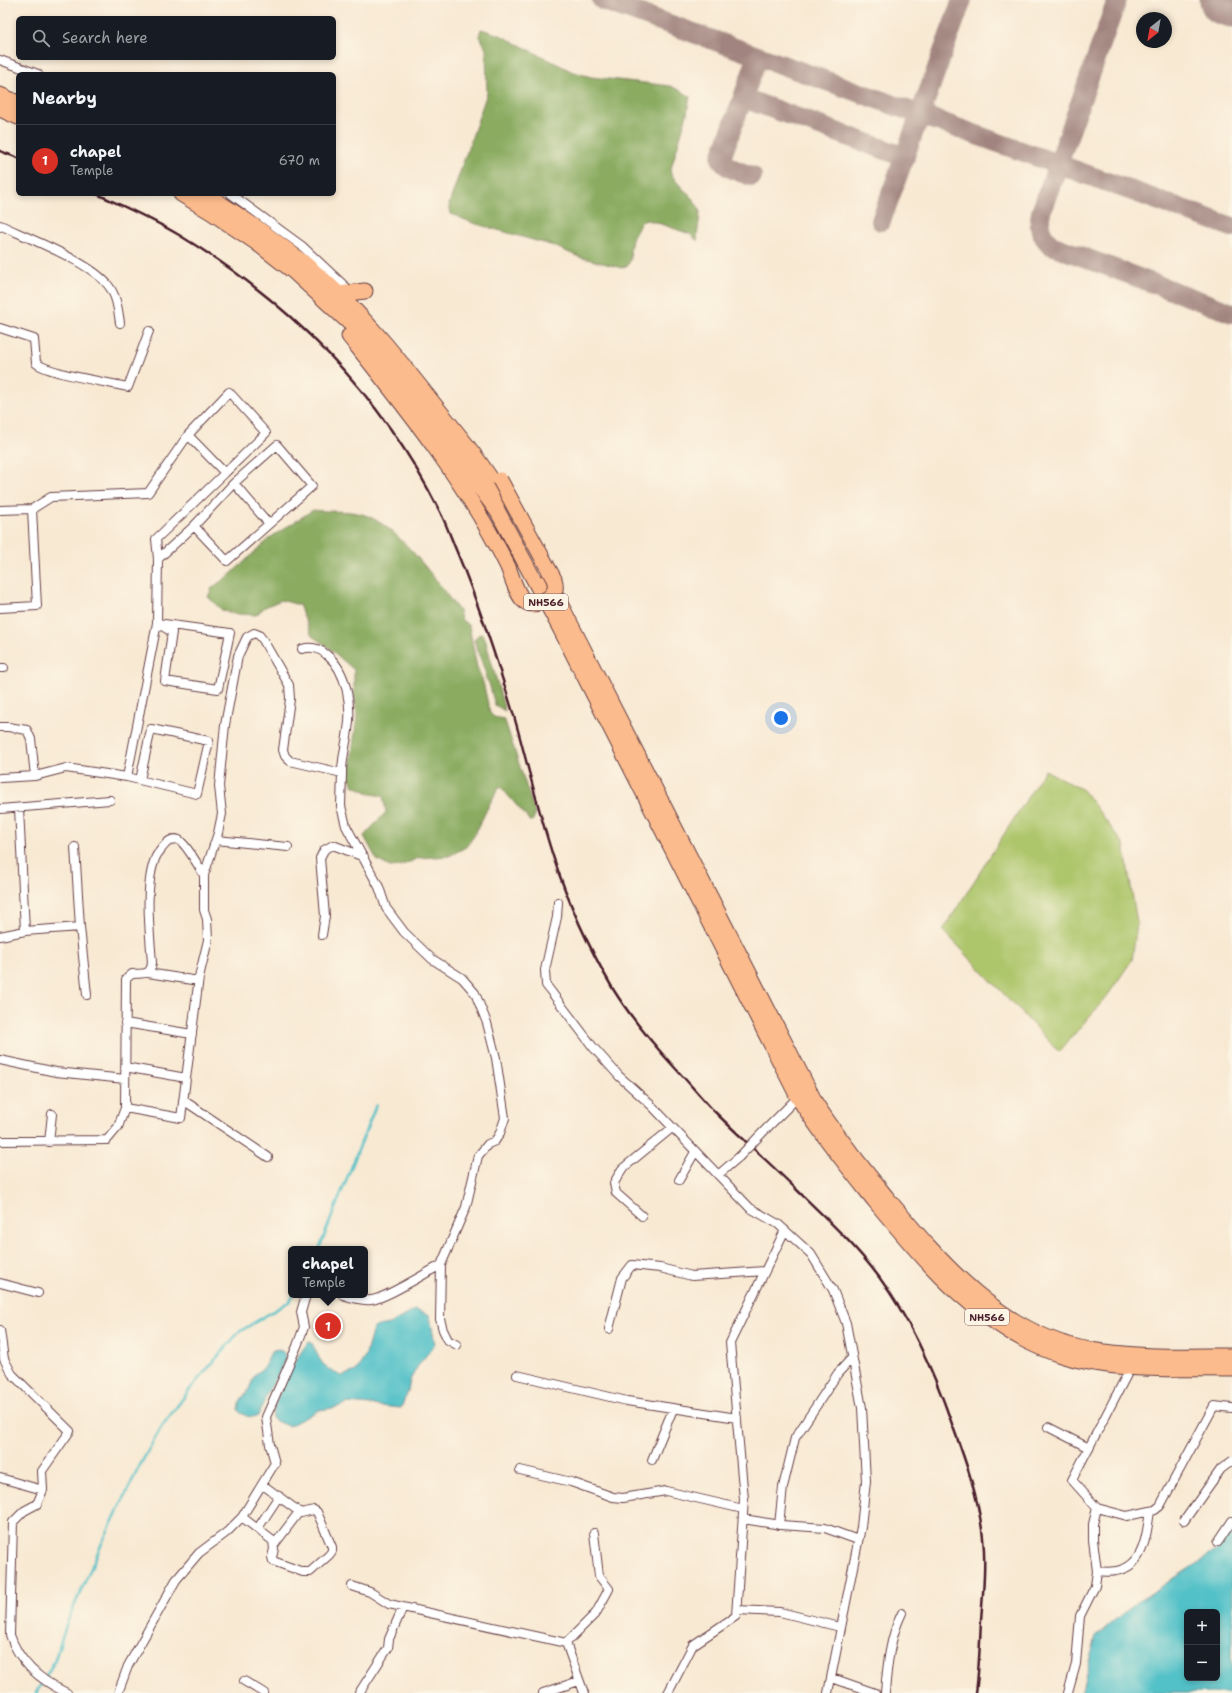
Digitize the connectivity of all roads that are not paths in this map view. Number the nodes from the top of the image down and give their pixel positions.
1 (0, 60) edge
2 (33, 72) edge
3 (0, 95) edge
4 (16, 102) edge
5 (0, 109) edge
6 (16, 116) edge
7 (184, 196) edge
8 (209, 196) edge
9 (234, 196) edge
10 (0, 227) edge
11 (351, 292) junction
12 (336, 310) junction
13 (120, 323) dead end
14 (0, 328) edge
15 (149, 331) dead end
16 (188, 435) junction
17 (225, 473) junction
18 (234, 483) junction
19 (32, 509) junction
20 (0, 510) edge
21 (269, 524) junction
22 (194, 526) junction
23 (158, 559) junction
24 (0, 608) edge
25 (157, 623) junction
26 (302, 649) dead end
27 (0, 727) edge
28 (342, 773) junction
29 (35, 776) junction
30 (127, 777) junction
31 (0, 778) edge
32 (140, 780) junction
33 (110, 800) dead end
34 (19, 808) junction
35 (0, 809) edge
36 (216, 840) junction
37 (75, 847) dead end
38 (288, 847) dead end
39 (364, 857) junction
40 (204, 875) junction
41 (558, 902) dead end
42 (80, 927) junction
43 (25, 931) junction
44 (322, 935) dead end
45 (0, 936) edge
46 (148, 973) junction
47 (199, 977) junction
48 (87, 995) dead end
49 (125, 1023) junction
50 (192, 1034) junction
51 (0, 1060) edge
52 (125, 1067) junction
53 (186, 1078) junction
54 (125, 1079) junction
55 (804, 1082) junction
56 (798, 1097) junction
57 (183, 1100) junction
58 (125, 1108) junction
59 (52, 1114) dead end
60 (672, 1128) junction
61 (0, 1141) edge
62 (49, 1142) junction
63 (695, 1152) junction
64 (268, 1157) dead end
65 (718, 1175) junction
66 (679, 1180) dead end
67 (642, 1216) dead end
68 (785, 1230) junction
69 (441, 1265) junction
70 (765, 1271) junction
71 (0, 1283) edge
72 (38, 1293) dead end
73 (305, 1298) edge
74 (352, 1298) edge
75 (609, 1329) dead end
76 (0, 1330) edge
77 (457, 1345) dead end
78 (1232, 1356) edge
79 (852, 1358) junction
80 (1131, 1367) junction
81 (1232, 1369) edge
82 (517, 1375) dead end
83 (1232, 1408) edge
84 (673, 1409) junction
85 (737, 1418) junction
86 (1048, 1427) dead end
87 (1089, 1448) junction
88 (652, 1460) dead end
89 (1232, 1461) edge
90 (520, 1470) dead end
91 (0, 1478) edge
92 (262, 1485) junction
93 (43, 1490) junction
94 (279, 1496) junction
95 (1097, 1508) junction
96 (743, 1509) junction
97 (1150, 1511) junction
98 (299, 1512) junction
99 (242, 1518) junction
100 (743, 1519) junction
101 (1184, 1521) dead end
102 (1232, 1521) edge
103 (779, 1525) junction
104 (258, 1528) junction
105 (594, 1532) dead end
106 (858, 1540) junction
107 (1218, 1542) dead end
108 (274, 1545) junction
109 (1096, 1571) junction
110 (352, 1586) dead end
111 (403, 1608) junction
112 (737, 1610) junction
113 (902, 1613) dead end
114 (840, 1627) junction
115 (566, 1643) junction
116 (832, 1678) junction
117 (244, 1681) dead end
118 (580, 1681) junction
119 (66, 1693) edge
120 (118, 1693) edge
121 (264, 1693) edge
122 (359, 1693) edge
123 (543, 1693) edge
124 (584, 1693) edge
125 (668, 1693) edge
126 (828, 1693) edge
127 (875, 1693) edge
128 (886, 1693) edge
129 (1068, 1693) edge

1 - 2 street
3 - 4 highway
5 - 6 highway
7 - 12 highway, NH566
8 - 11 highway, NH566
9 - 11 street
10 - 13 street
11 - 12 highway, bridge
11 - 55 highway, NH566
12 - 56 highway, NH566
14 - 15 street
16 - 17 street
16 - 17 street
16 - 19 street
17 - 23 street
18 - 21 street
18 - 21 street
18 - 22 street
19 - 20 street
19 - 24 street
21 - 22 street
22 - 23 street
23 - 25 street
25 - 25 street
25 - 30 street
26 - 28 street
27 - 29 street
28 - 36 street
28 - 39 street
29 - 30 street
29 - 31 street
30 - 32 street
32 - 32 street
33 - 34 street
34 - 35 street
34 - 43 street
36 - 38 street
36 - 40 street
37 - 42 street
39 - 44 street
39 - 69 street
40 - 46 street
40 - 47 street
41 - 60 street
42 - 43 street
42 - 48 street
43 - 45 street
46 - 47 street
46 - 49 street
47 - 50 street
49 - 50 street
49 - 52 street
50 - 53 street
51 - 54 street
52 - 53 street
52 - 54 street
53 - 57 street
54 - 58 street
55 - 56 street
55 - 78 highway, NH566
56 - 65 street, bridge
56 - 80 highway, NH566
57 - 58 street
57 - 64 street
58 - 62 street
59 - 62 street
60 - 63 street
60 - 67 street
61 - 62 street
63 - 65 street
63 - 66 street
65 - 68 street
68 - 70 street
68 - 79 street
69 - 74 street
69 - 77 street
70 - 75 street
70 - 85 street
71 - 72 street
73 - 92 street
76 - 93 street
79 - 103 street
79 - 106 street
80 - 81 highway, NH566
80 - 87 street
82 - 84 street
83 - 97 street
84 - 85 street
84 - 88 street
85 - 96 street
86 - 87 street
87 - 95 street
89 - 101 street
90 - 96 street
91 - 93 street
92 - 94 street
92 - 99 street
93 - 119 street
94 - 98 street
94 - 104 street
95 - 97 street
95 - 109 street
96 - 100 street
97 - 109 street
98 - 108 street
98 - 108 street
99 - 104 street
99 - 120 street
100 - 103 street
100 - 112 street
102 - 107 street
103 - 106 street
104 - 108 street
105 - 115 street
106 - 114 street
109 - 129 street
110 - 111 street
111 - 115 street
111 - 122 street
112 - 114 street
112 - 125 street
113 - 128 street
114 - 116 street
115 - 118 street
116 - 126 street
116 - 127 street
117 - 121 street
118 - 123 street
118 - 124 street

